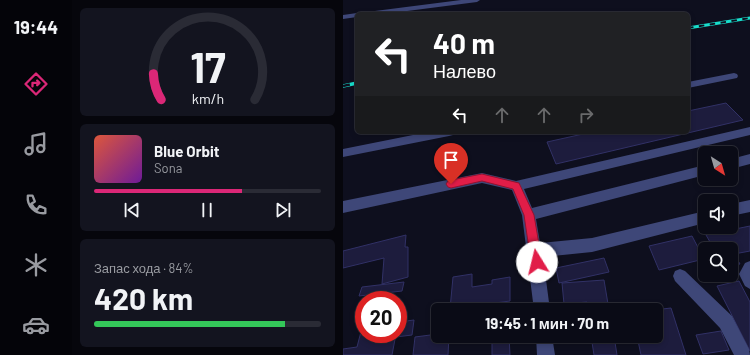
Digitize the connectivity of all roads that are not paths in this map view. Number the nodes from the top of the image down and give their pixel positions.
1 (477, 0) edge
2 (383, 12) edge
3 (355, 15) edge
4 (343, 17) edge
5 (734, 76) dead end
6 (690, 85) edge
7 (750, 131) edge
8 (439, 134) edge
9 (343, 153) edge
10 (750, 159) edge
11 (738, 162) edge
12 (698, 172) edge
13 (516, 186) junction
14 (750, 206) edge
15 (343, 207) edge
16 (738, 209) edge
17 (529, 215) junction
18 (698, 219) edge
19 (535, 251) junction
20 (750, 268) edge
21 (680, 276) dead end
22 (750, 280) edge
23 (541, 303) edge
24 (545, 343) edge
25 (546, 355) edge
26 (743, 355) edge

1 - 2 lane
3 - 4 lane
5 - 6 lane
7 - 13 lane
8 - 9 lane
10 - 11 lane
12 - 17 lane
13 - 15 lane
13 - 17 lane
14 - 16 lane
17 - 19 lane
18 - 19 lane
19 - 23 lane
20 - 22 lane
21 - 26 lane
24 - 25 lane

